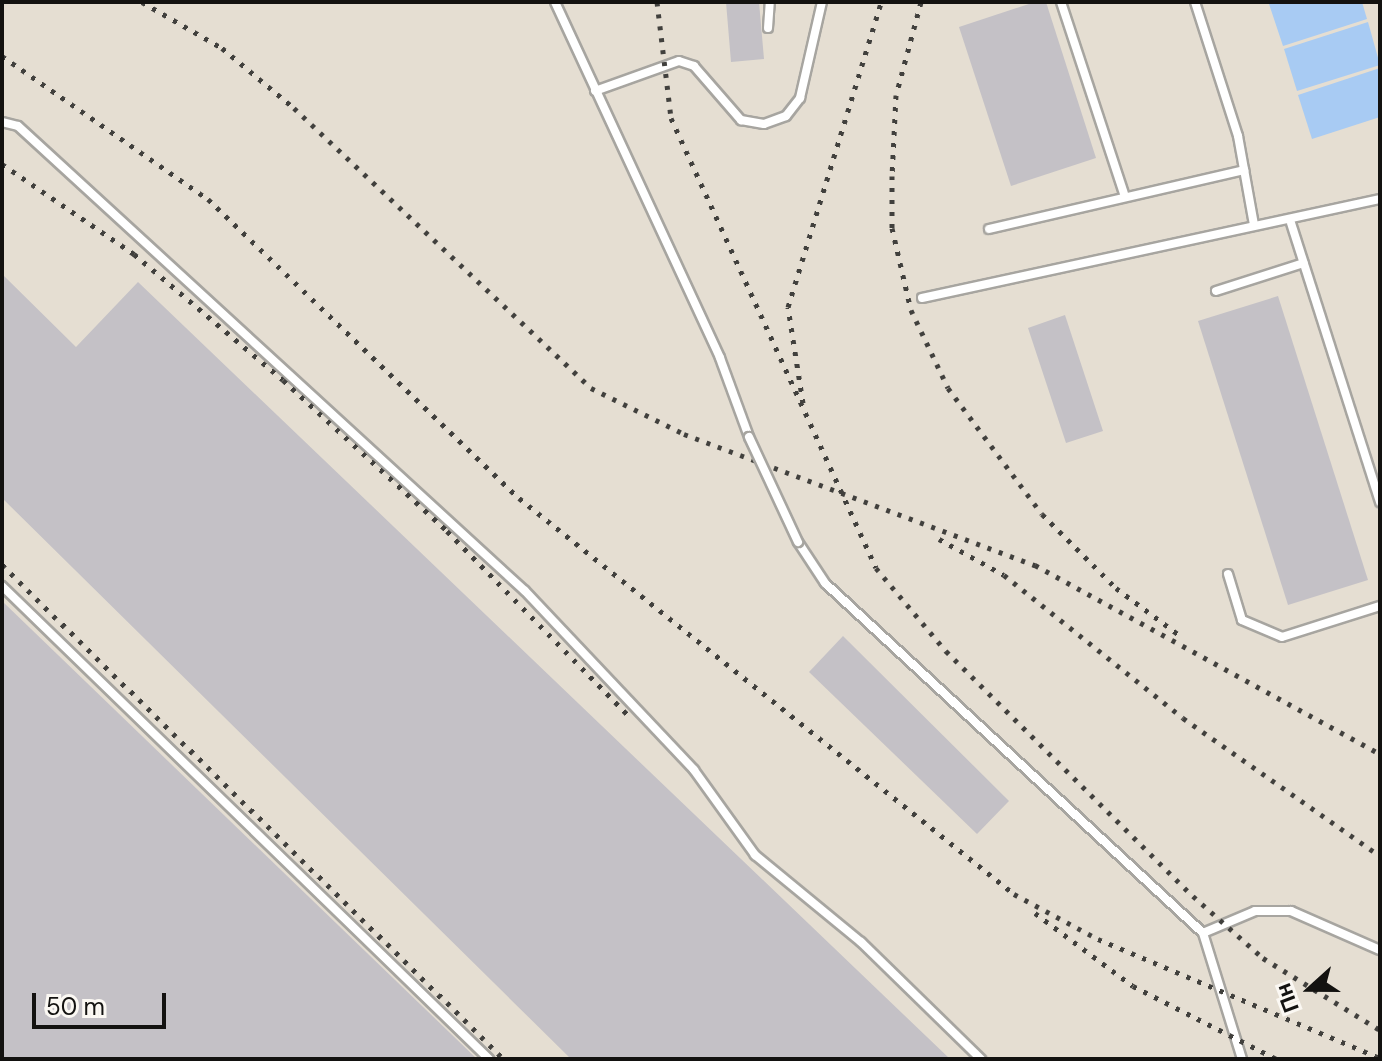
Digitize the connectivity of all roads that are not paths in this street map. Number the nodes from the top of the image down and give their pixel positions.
1 (555, 2) edge
2 (770, 2) edge
3 (822, 2) edge
4 (1061, 2) edge
5 (1195, 2) edge
6 (768, 28) dead end
7 (595, 91) junction
8 (2, 122) edge
9 (1244, 170) junction
10 (1124, 194) junction
11 (1380, 199) edge
12 (1291, 223) junction
13 (1254, 225) junction
14 (989, 229) dead end
15 (1304, 263) junction
16 (1216, 291) dead end
17 (922, 298) dead end
18 (1380, 502) edge
19 (1228, 574) dead end
20 (2, 586) edge
21 (1380, 606) edge
22 (1203, 933) junction
23 (1380, 950) edge
24 (489, 1059) edge
25 (981, 1059) edge
26 (1242, 1059) edge

1 - 7 lane
2 - 6 lane
3 - 7 lane
4 - 10 lane
5 - 9 lane
7 - 22 lane, bridge
8 - 25 lane
9 - 10 lane
9 - 13 lane
10 - 14 lane
11 - 12 lane
12 - 13 lane
12 - 15 lane
13 - 17 lane
15 - 16 lane
15 - 18 lane
19 - 21 lane
20 - 24 lane
22 - 23 lane
22 - 26 lane

